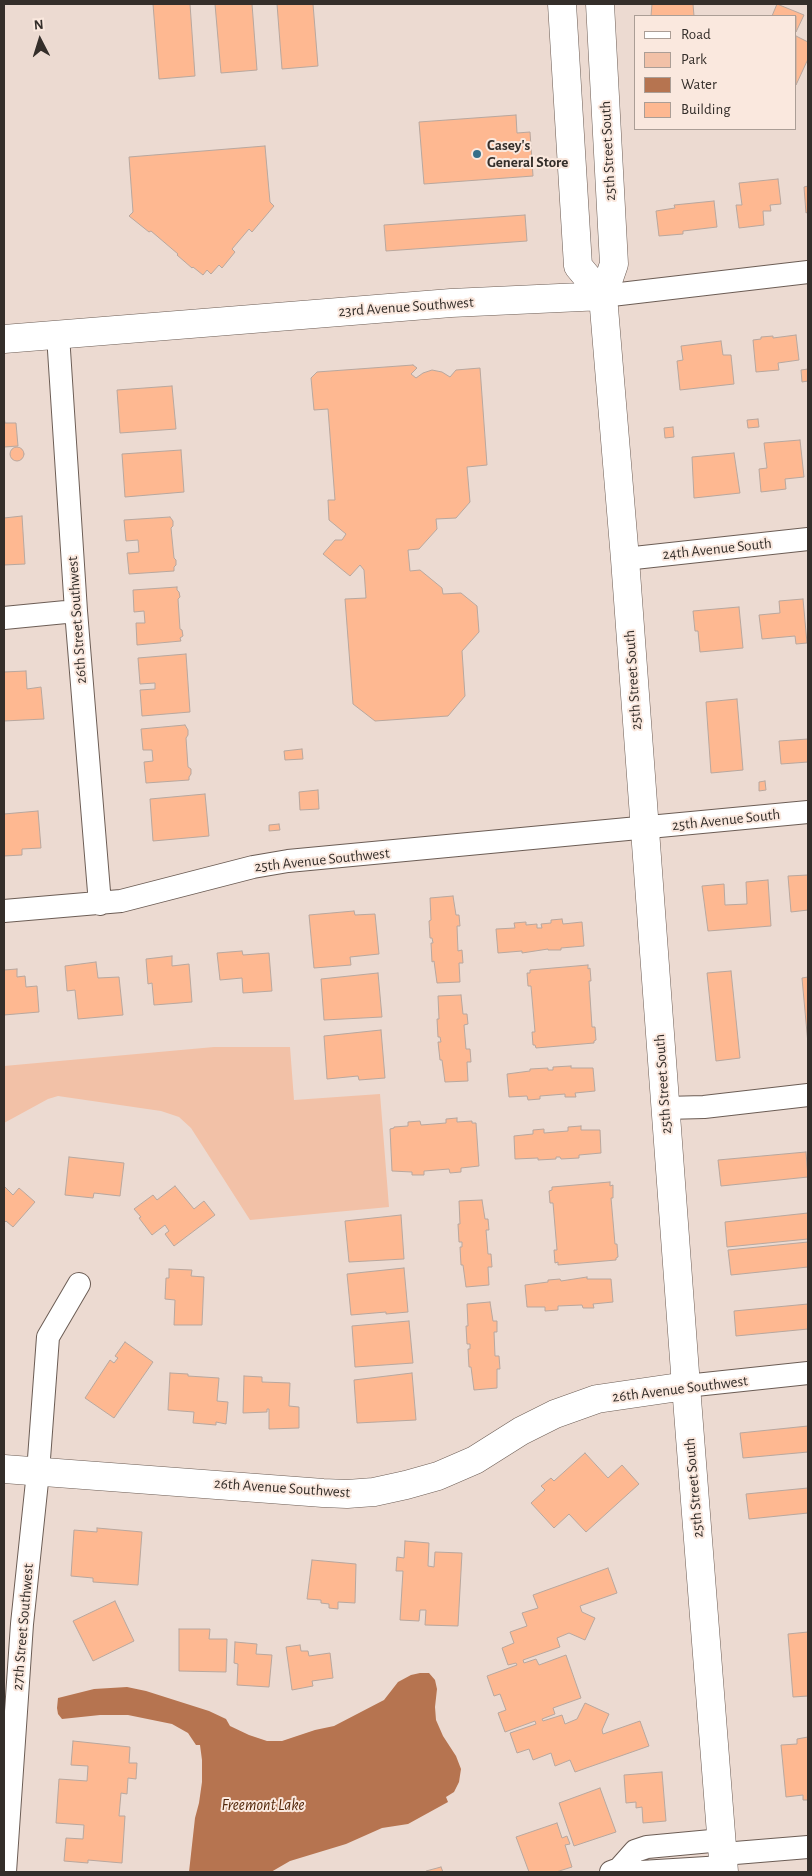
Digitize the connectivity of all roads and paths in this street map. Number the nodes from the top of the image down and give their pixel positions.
1 (562, 4) edge
2 (600, 4) edge
3 (808, 272) edge
4 (603, 296) junction
5 (58, 335) junction
6 (4, 339) edge
7 (808, 539) edge
8 (625, 559) junction
9 (76, 612) junction
10 (4, 618) edge
11 (808, 812) edge
12 (644, 828) junction
13 (100, 904) junction
14 (4, 911) edge
15 (808, 1095) edge
16 (665, 1108) junction
17 (79, 1284) dead end
18 (808, 1374) edge
19 (686, 1386) junction
20 (4, 1469) edge
21 (38, 1472) junction
22 (808, 1846) edge
23 (723, 1858) edge
24 (615, 1870) edge
25 (5, 1872) edge

1 - 4 main road
2 - 4 main road, 25th Street South
3 - 4 street, 23rd Avenue Southwest
4 - 5 main road, 23rd Avenue Southwest
4 - 8 main road, 25th Street South
5 - 6 main road, 23rd Avenue Southwest
5 - 9 street, 26th Street Southwest
7 - 8 street, 24th Avenue South
8 - 12 main road, 25th Street South
9 - 10 street
9 - 13 street, 26th Street Southwest
11 - 12 street, 25th Avenue South
12 - 13 street, 25th Avenue Southwest
12 - 16 main road, 25th Street South
13 - 14 street, 25th Avenue Southwest
15 - 16 street
16 - 19 main road, 25th Street South
17 - 21 street, 27th Street Southwest
18 - 19 street, 26th Avenue Southwest
19 - 21 main road, 26th Avenue Southwest
19 - 23 main road, 25th Street South
20 - 21 main road, 26th Avenue Southwest
21 - 25 street, 27th Street Southwest
22 - 23 street
23 - 24 street

